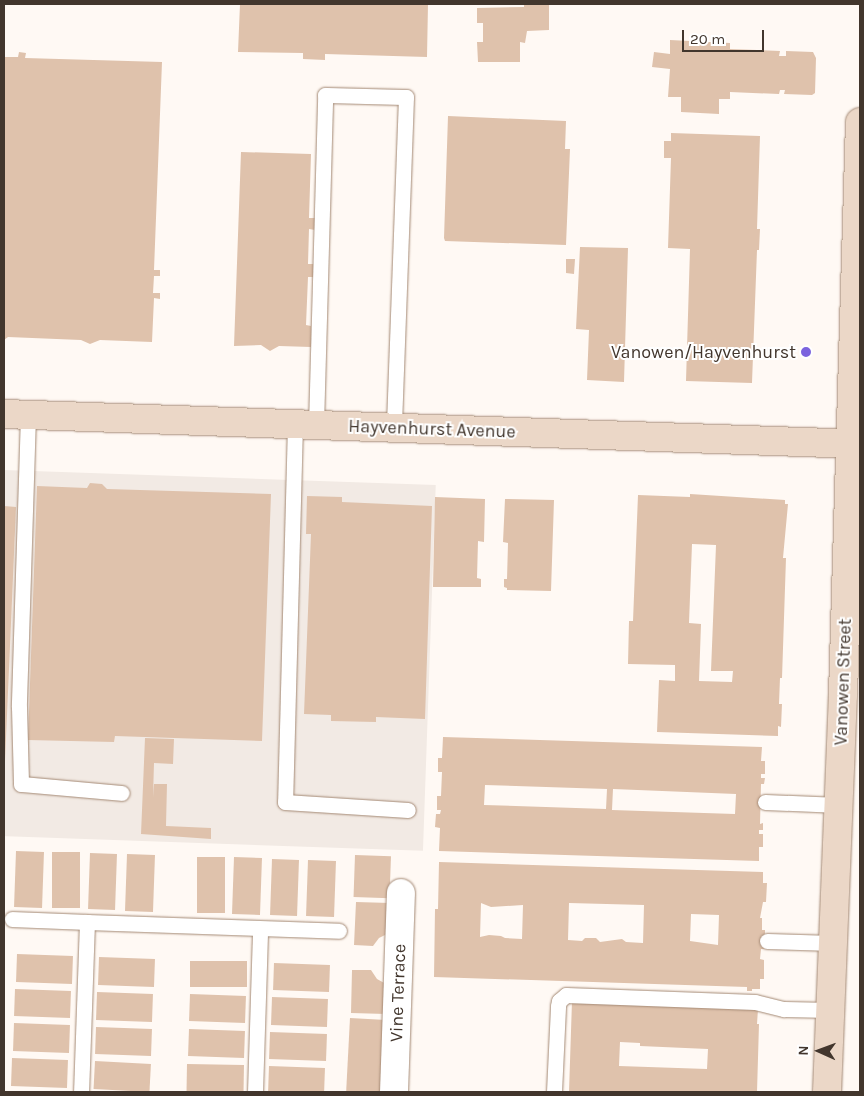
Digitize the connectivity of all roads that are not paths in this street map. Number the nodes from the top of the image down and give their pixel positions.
1 (860, 122) edge
2 (16, 414) edge
3 (305, 425) junction
4 (394, 428) junction
5 (855, 444) edge
6 (852, 630) edge
7 (122, 793) dead end
8 (765, 802) dead end
9 (839, 805) junction
10 (408, 810) dead end
11 (401, 894) dead end
12 (12, 919) dead end
13 (87, 922) junction
14 (260, 929) junction
15 (339, 931) dead end
16 (767, 941) dead end
17 (833, 943) junction
18 (831, 1010) junction
19 (81, 1092) edge
20 (255, 1092) edge
21 (394, 1092) edge
22 (554, 1092) edge
23 (827, 1092) edge

1 - 5 main road, Vanowen Street
2 - 3 main road, Hayvenhurst Avenue
2 - 7 lane
3 - 4 main road, Hayvenhurst Avenue
3 - 4 lane
3 - 10 lane
4 - 5 main road, Hayvenhurst Avenue
5 - 6 main road, Vanowen Street
6 - 9 main road, Vanowen Street
8 - 9 lane
9 - 17 main road, Vanowen Street
11 - 21 street, Vine Terrace
12 - 13 lane
13 - 14 lane
13 - 19 lane
14 - 15 lane
14 - 20 lane
16 - 17 lane
17 - 18 main road, Vanowen Street
18 - 22 lane
18 - 23 main road, Vanowen Street

